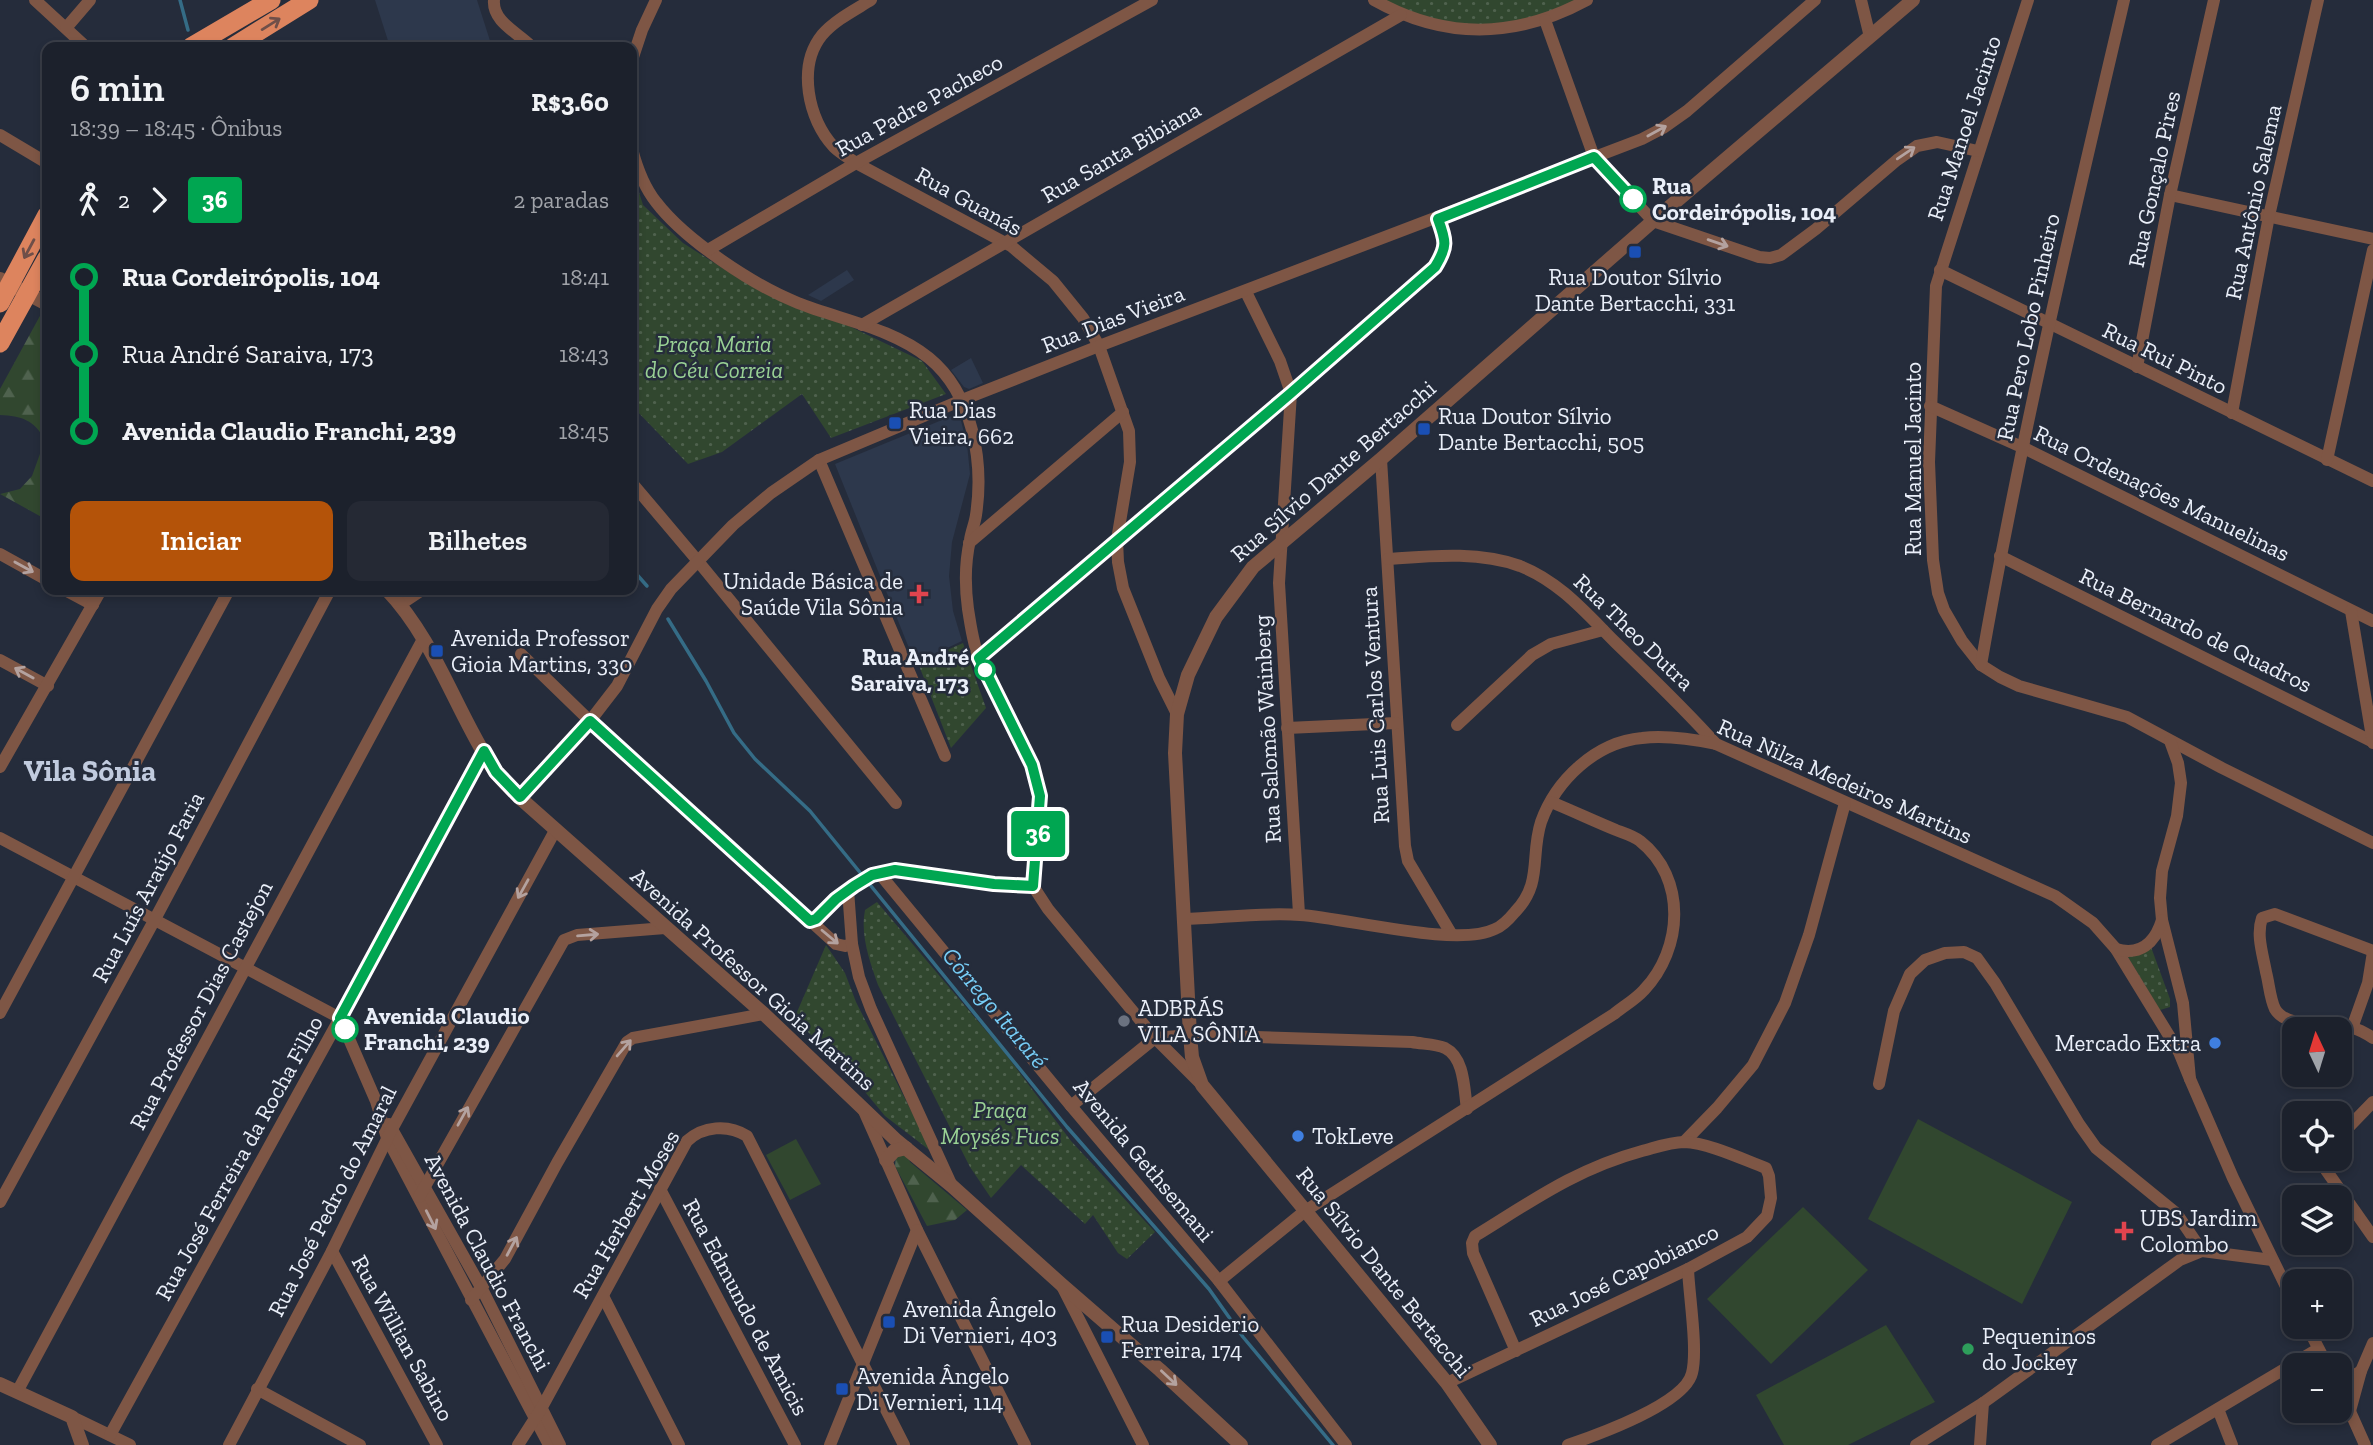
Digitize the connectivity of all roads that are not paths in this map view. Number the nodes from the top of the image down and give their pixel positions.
1 (35, 0) edge
2 (90, 0) edge
3 (271, 0) edge
4 (309, 0) edge
5 (494, 0) edge
6 (656, 0) edge
7 (871, 0) edge
8 (1152, 0) edge
9 (1374, 0) edge
10 (1587, 0) edge
11 (1815, 0) edge
12 (1861, 0) edge
13 (1913, 0) edge
14 (2028, 0) edge
15 (2124, 0) edge
16 (2214, 0) edge
17 (2318, 0) edge
18 (1401, 15) junction
19 (1545, 20) junction
20 (66, 28) junction
21 (1870, 37) junction
22 (81, 42) edge
23 (200, 42) edge
24 (241, 42) edge
25 (526, 42) edge
26 (637, 45) edge
27 (0, 135) edge
28 (1978, 151) junction
29 (1594, 157) junction
30 (42, 160) edge
31 (856, 163) junction
32 (637, 168) edge
33 (2170, 195) junction
34 (2269, 216) junction
35 (1438, 219) junction
36 (1653, 221) junction
37 (42, 225) edge
38 (2373, 239) edge
39 (1005, 243) junction
40 (708, 250) junction
41 (2373, 250) edge
42 (42, 262) edge
43 (1940, 270) junction
44 (13, 285) edge
45 (1246, 292) junction
46 (42, 301) edge
47 (0, 303) edge
48 (2048, 324) junction
49 (862, 325) junction
50 (0, 343) edge
51 (1099, 346) junction
52 (2137, 367) junction
53 (1291, 393) junction
54 (961, 400) junction
55 (1930, 406) junction
56 (1123, 412) junction
57 (2232, 414) junction
58 (2024, 448) junction
59 (1381, 459) junction
60 (819, 460) junction
61 (2327, 460) junction
62 (2373, 481) edge
63 (637, 489) edge
64 (1116, 540) junction
65 (1282, 541) junction
66 (969, 543) junction
67 (0, 554) edge
68 (2000, 556) junction
69 (1388, 559) junction
70 (697, 560) junction
71 (42, 577) edge
72 (74, 595) edge
73 (98, 595) edge
74 (226, 595) edge
75 (327, 595) edge
76 (392, 595) edge
77 (414, 595) edge
78 (401, 604) junction
79 (93, 605) junction
80 (2351, 611) junction
81 (2373, 621) edge
82 (1603, 630) junction
83 (423, 639) junction
84 (521, 654) dead end
85 (979, 658) junction
86 (0, 660) edge
87 (1981, 665) junction
88 (48, 686) junction
89 (1177, 714) junction
90 (590, 721) junction
91 (1396, 723) junction
92 (1457, 724) dead end
93 (1287, 728) junction
94 (2171, 741) junction
95 (2373, 743) edge
96 (1716, 744) junction
97 (484, 751) junction
98 (945, 756) dead end
99 (0, 767) edge
100 (520, 797) junction
101 (1551, 802) junction
102 (896, 803) dead end
103 (1845, 803) junction
104 (556, 829) junction
105 (0, 838) edge
106 (2373, 843) edge
107 (876, 874) junction
108 (73, 876) junction
109 (1033, 886) junction
110 (851, 888) junction
111 (836, 899) junction
112 (850, 912) junction
113 (1299, 914) junction
114 (155, 919) junction
115 (1183, 919) junction
116 (2161, 920) junction
117 (810, 921) junction
118 (665, 928) junction
119 (1452, 936) junction
120 (852, 944) junction
121 (2116, 949) junction
122 (2373, 951) edge
123 (244, 969) junction
124 (0, 1013) edge
125 (764, 1014) junction
126 (2283, 1017) edge
127 (340, 1018) junction
128 (2352, 1025) edge
129 (2352, 1028) edge
130 (1189, 1035) junction
131 (1155, 1038) junction
132 (2373, 1038) edge
133 (2190, 1079) junction
134 (1879, 1084) dead end
135 (1202, 1085) junction
136 (2373, 1102) edge
137 (1070, 1106) junction
138 (1467, 1109) junction
139 (864, 1110) junction
140 (2352, 1124) edge
141 (390, 1134) junction
142 (1684, 1142) junction
143 (906, 1148) junction
144 (937, 1154) junction
145 (919, 1159) junction
146 (886, 1160) junction
147 (2327, 1171) edge
148 (425, 1184) junction
149 (952, 1186) junction
150 (660, 1189) junction
151 (419, 1197) junction
152 (0, 1202) edge
153 (1305, 1211) junction
154 (917, 1230) junction
155 (2373, 1237) edge
156 (332, 1251) junction
157 (2202, 1251) junction
158 (2272, 1260) junction
159 (1688, 1269) junction
160 (2282, 1280) edge
161 (1219, 1281) junction
162 (1062, 1285) junction
163 (482, 1289) junction
164 (603, 1296) junction
165 (471, 1300) junction
166 (2313, 1339) edge
167 (2373, 1343) edge
168 (2318, 1349) junction
169 (1516, 1351) junction
170 (2320, 1353) edge
171 (863, 1361) junction
172 (2361, 1371) junction
173 (2352, 1377) edge
174 (1447, 1383) junction
175 (0, 1384) edge
176 (257, 1390) junction
177 (17, 1392) junction
178 (2352, 1394) edge
179 (2354, 1396) junction
180 (1983, 1403) junction
181 (2352, 1404) edge
182 (2218, 1409) junction
183 (538, 1413) junction
184 (2352, 1416) edge
185 (72, 1417) junction
186 (110, 1435) junction
187 (82, 1445) edge
188 (130, 1445) edge
189 (229, 1445) edge
190 (360, 1445) edge
191 (438, 1445) edge
192 (518, 1445) edge
193 (549, 1445) edge
194 (560, 1445) edge
195 (679, 1445) edge
196 (795, 1445) edge
197 (830, 1445) edge
198 (904, 1445) edge
199 (1026, 1445) edge
200 (1143, 1445) edge
201 (1241, 1445) edge
202 (1346, 1445) edge
203 (1490, 1445) edge
204 (1568, 1445) edge
205 (1916, 1445) edge
206 (1980, 1445) edge
207 (2157, 1445) edge
208 (2232, 1445) edge
209 (2365, 1445) edge

1 - 20 street
2 - 20 street
3 - 23 highway
24 -> 4 highway
5 - 25 street
6 - 26 street
7 - 31 street, Rua Guanás
8 - 31 street, Rua Padre Pacheco
9 - 18 street
10 - 19 street
29 -> 11 street, Rua Dias Vieira
12 - 21 street
13 - 21 street, Rua Sílvio Dante Bertacchi
14 - 28 street, Rua Manoel Jacinto
15 - 48 street, Rua Pero Lobo Pinheiro
16 - 33 street, Rua Gonçalo Pires
17 - 34 street, Rua Antônio Salema
18 - 19 street
18 - 39 street, Rua Santa Bibiana
19 - 29 street
20 - 22 street
21 - 36 street, Rua Sílvio Dante Bertacchi
27 - 30 street
36 -> 28 street
28 - 43 street, Rua Manoel Jacinto
29 - 35 street, Rua Dias Vieira
29 - 36 street
31 - 39 street, Rua Guanás
31 - 40 street, Rua Padre Pacheco
32 - 40 street
33 - 34 street
33 - 52 street, Rua Gonçalo Pires
34 - 38 street
34 - 57 street, Rua Antônio Salema
35 - 45 street, Rua Dias Vieira
35 - 53 street
36 - 59 street, Rua Sílvio Dante Bertacchi
37 -> 44 highway
39 - 49 street, Rua Santa Bibiana
39 - 51 street, Rua Guanás
40 - 49 street
41 - 61 street
42 - 44 highway
43 - 48 street, Rua Rui Pinto
43 - 55 street, Rua Manuel Jacinto
44 - 46 street
44 - 47 highway
44 - 50 highway
45 - 51 street, Rua Dias Vieira
45 - 53 street
48 - 52 street, Rua Rui Pinto
48 - 58 street, Rua Pero Lobo Pinheiro
49 - 54 street
51 - 54 street, Rua Dias Vieira
51 - 56 street, Rua Guanás
52 - 57 street, Rua Rui Pinto
53 - 64 street
53 - 65 street, Rua Salomão Wainberg
54 - 60 street, Rua Dias Vieira
54 - 66 street
55 - 58 street, Rua Ordenações Manuelinas
55 - 87 street, Rua Manuel Jacinto
56 - 64 street, Rua Guanás
56 - 66 street
57 - 61 street, Rua Rui Pinto
58 - 68 street, Rua Pero Lobo Pinheiro
58 - 80 street, Rua Ordenações Manuelinas
59 - 65 street, Rua Sílvio Dante Bertacchi
59 - 69 street, Rua Luis Carlos Ventura
60 - 70 street, Rua Dias Vieira
60 - 98 street
61 - 62 street, Rua Rui Pinto
63 - 70 street
64 - 85 street
64 - 89 street, Rua Guanás
65 - 89 street, Rua Sílvio Dante Bertacchi
65 - 93 street, Rua Salomão Wainberg
66 - 85 street
67 -> 71 street
68 - 87 street, Rua Pero Lobo Pinheiro
68 - 95 street, Rua Bernardo de Quadros
69 - 82 street, Rua Theo Dutra
69 - 91 street, Rua Luis Carlos Ventura
70 - 90 street, Rua Dias Vieira
70 - 102 street
72 - 79 street
73 - 79 street
74 - 108 street
75 - 114 street, Rua Luís Araújo Faria
76 - 78 street, Avenida Professor Gioia Martins
77 - 78 street
78 - 83 street, Avenida Professor Gioia Martins
79 - 88 street
80 - 81 street, Rua Ordenações Manuelinas
80 - 95 street
82 - 92 street
82 - 96 street, Rua Theo Dutra
83 - 97 street, Avenida Professor Gioia Martins
83 - 123 street, Rua Professor Dias Castejon
84 - 90 street
85 - 109 street
88 -> 86 street
87 - 94 street, Rua Manuel Jacinto
88 - 99 street
89 - 115 street, Rua Sílvio Dante Bertacchi
90 - 100 street, Rua Dias Vieira
90 - 117 street
91 - 93 street
91 - 119 street, Rua Luis Carlos Ventura
93 - 113 street, Rua Salomão Wainberg
94 - 106 street, Rua Manuel Jacinto
94 - 116 street
96 - 101 street, Rua Nilza Medeiros Martins
96 - 103 street, Rua Nilza Medeiros Martins
97 - 100 street, Avenida Professor Gioia Martins
97 - 127 street, Rua José Ferreira da Rocha Filho
100 - 104 street, Avenida Professor Gioia Martins
101 - 119 street, Rua Nilza Medeiros Martins
101 - 138 street
103 - 121 street, Rua Nilza Medeiros Martins
103 - 142 street
104 - 118 street, Avenida Professor Gioia Martins
104 -> 141 street, Rua José Pedro do Amaral
105 - 108 street
107 - 109 street
107 - 110 street
107 - 137 street, Avenida Gethsemani
108 - 114 street
108 - 124 street
109 - 131 street
110 - 111 street
110 - 112 street
111 - 112 street
111 - 117 street
112 - 120 street
113 - 115 street, Rua Nilza Medeiros Martins
113 - 119 street, Rua Nilza Medeiros Martins
114 - 123 street
114 - 152 street, Rua Luís Araújo Faria
115 - 130 street, Rua Sílvio Dante Bertacchi
116 - 121 street
116 - 133 street
117 -> 120 street
118 - 125 street, Avenida Professor Gioia Martins
148 -> 118 street
120 - 144 street
121 - 133 street, Rua Nilza Medeiros Martins
122 - 126 street
122 - 128 street
123 - 127 street
123 - 177 street, Rua Professor Dias Castejon
125 - 139 street, Avenida Professor Gioia Martins
163 -> 125 street
127 - 141 street, Avenida Claudio Franchi
127 - 186 street, Rua José Ferreira da Rocha Filho
129 - 132 street
130 - 131 street
130 - 135 street, Rua Sílvio Dante Bertacchi
130 - 138 street
131 - 135 street
131 - 137 street
133 - 158 street, Rua Nilza Medeiros Martins
134 - 157 street
135 - 153 street, Rua Sílvio Dante Bertacchi
136 - 140 street
137 - 161 street, Avenida Gethsemani
138 - 153 street
139 - 143 street
139 - 146 street, Avenida Professor Gioia Martins
141 - 148 street, Avenida Claudio Franchi
141 - 151 street, Avenida Claudio Franchi
141 - 156 street, Rua José Pedro do Amaral
142 - 159 street, Rua José Capobianco
142 - 169 street
143 - 145 street
143 - 146 street
144 - 145 street
144 - 149 street
145 - 149 street
146 - 154 street, Avenida Professor Gioia Martins
147 - 155 street
148 - 151 street
148 - 163 street, Avenida Claudio Franchi
149 - 162 street
150 - 164 street, Rua Herbert Moses
150 - 171 street, Rua Herbert Moses
150 - 196 street, Rua Edmundo de Amicis
151 -> 165 street, Avenida Claudio Franchi
153 - 161 street
153 - 174 street, Rua Sílvio Dante Bertacchi
154 - 171 street
154 - 199 street, Avenida Professor Gioia Martins
156 - 176 street, Rua José Pedro do Amaral
156 - 191 street, Rua Willian Sabino
157 - 158 street
157 - 180 street
158 - 160 street, Rua Nilza Medeiros Martins
159 - 169 street, Rua José Capobianco
159 - 204 street
161 - 202 street, Avenida Gethsemani
162 - 200 street
162 -> 201 street
163 - 165 street
163 - 183 street, Avenida Claudio Franchi
164 - 183 street, Rua Herbert Moses
164 - 195 street
165 - 183 street, Avenida Claudio Franchi
166 - 168 street
167 - 172 street
168 - 170 street
168 - 182 street
169 - 174 street, Rua José Capobianco
171 - 197 street
171 - 198 street, Rua Herbert Moses
172 - 173 street
172 - 179 street
174 - 203 street, Rua Sílvio Dante Bertacchi
175 - 177 street
176 - 189 street, Rua José Pedro do Amaral
176 - 190 street
177 - 185 street
178 - 179 street
179 - 181 street
180 - 205 street
180 - 206 street
182 - 207 street
182 - 208 street
183 - 192 street, Rua Herbert Moses
183 - 193 street, Avenida Claudio Franchi
183 - 194 street, Avenida Claudio Franchi
184 - 209 street
185 - 186 street
185 - 187 street
186 - 188 street

